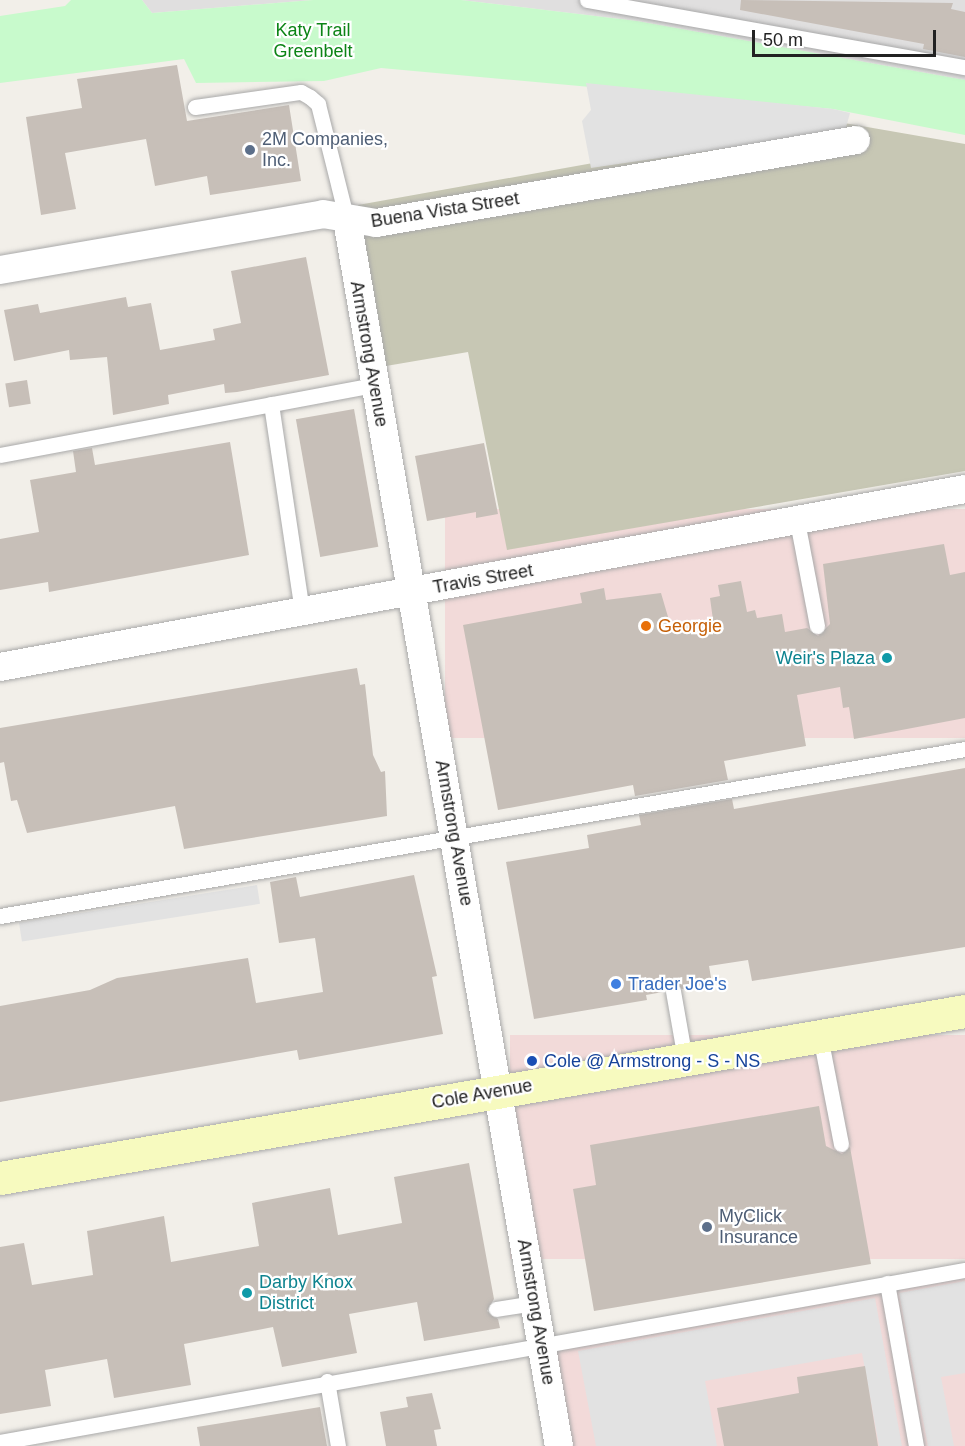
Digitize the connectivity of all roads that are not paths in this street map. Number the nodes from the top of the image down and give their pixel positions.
1 (587, 0) edge
2 (965, 67) edge
3 (195, 106) dead end
4 (856, 140) dead end
5 (347, 220) junction
6 (0, 270) edge
7 (374, 385) junction
8 (271, 404) junction
9 (0, 455) edge
10 (965, 489) edge
11 (797, 521) junction
12 (411, 592) junction
13 (302, 612) junction
14 (817, 626) dead end
15 (0, 667) edge
16 (965, 749) edge
17 (455, 840) junction
18 (0, 916) edge
19 (673, 991) dead end
20 (965, 1011) edge
21 (820, 1036) junction
22 (685, 1059) junction
23 (498, 1092) junction
24 (841, 1144) dead end
25 (0, 1178) edge
26 (965, 1270) edge
27 (887, 1283) junction
28 (535, 1303) junction
29 (496, 1310) dead end
30 (542, 1342) junction
31 (327, 1382) junction
32 (7, 1442) edge
33 (338, 1446) edge
34 (559, 1446) edge
35 (916, 1446) edge

1 - 2 lane
3 - 5 lane
4 - 5 street, Buena Vista Street
5 - 6 street, Buena Vista Street
5 - 7 street, Armstrong Avenue
7 - 8 lane
7 - 12 street, Armstrong Avenue
8 - 9 lane
8 - 13 lane
10 - 11 street, Travis Street
11 - 12 street, Travis Street
11 - 14 lane
12 - 13 street, Travis Street
12 - 17 street, Armstrong Avenue
13 - 15 street, Travis Street
16 - 17 lane
17 - 18 lane
17 - 23 street, Armstrong Avenue
19 - 22 lane
20 - 21 street, Cole Avenue
21 - 22 street, Cole Avenue
21 - 24 lane
22 - 23 street, Cole Avenue
23 - 25 street, Cole Avenue
23 - 28 street, Armstrong Avenue
26 - 27 lane
27 - 30 lane
27 - 35 lane
28 - 29 lane
28 - 30 street, Armstrong Avenue
30 - 31 lane
30 - 34 street, Armstrong Avenue
31 - 32 lane
31 - 33 lane

